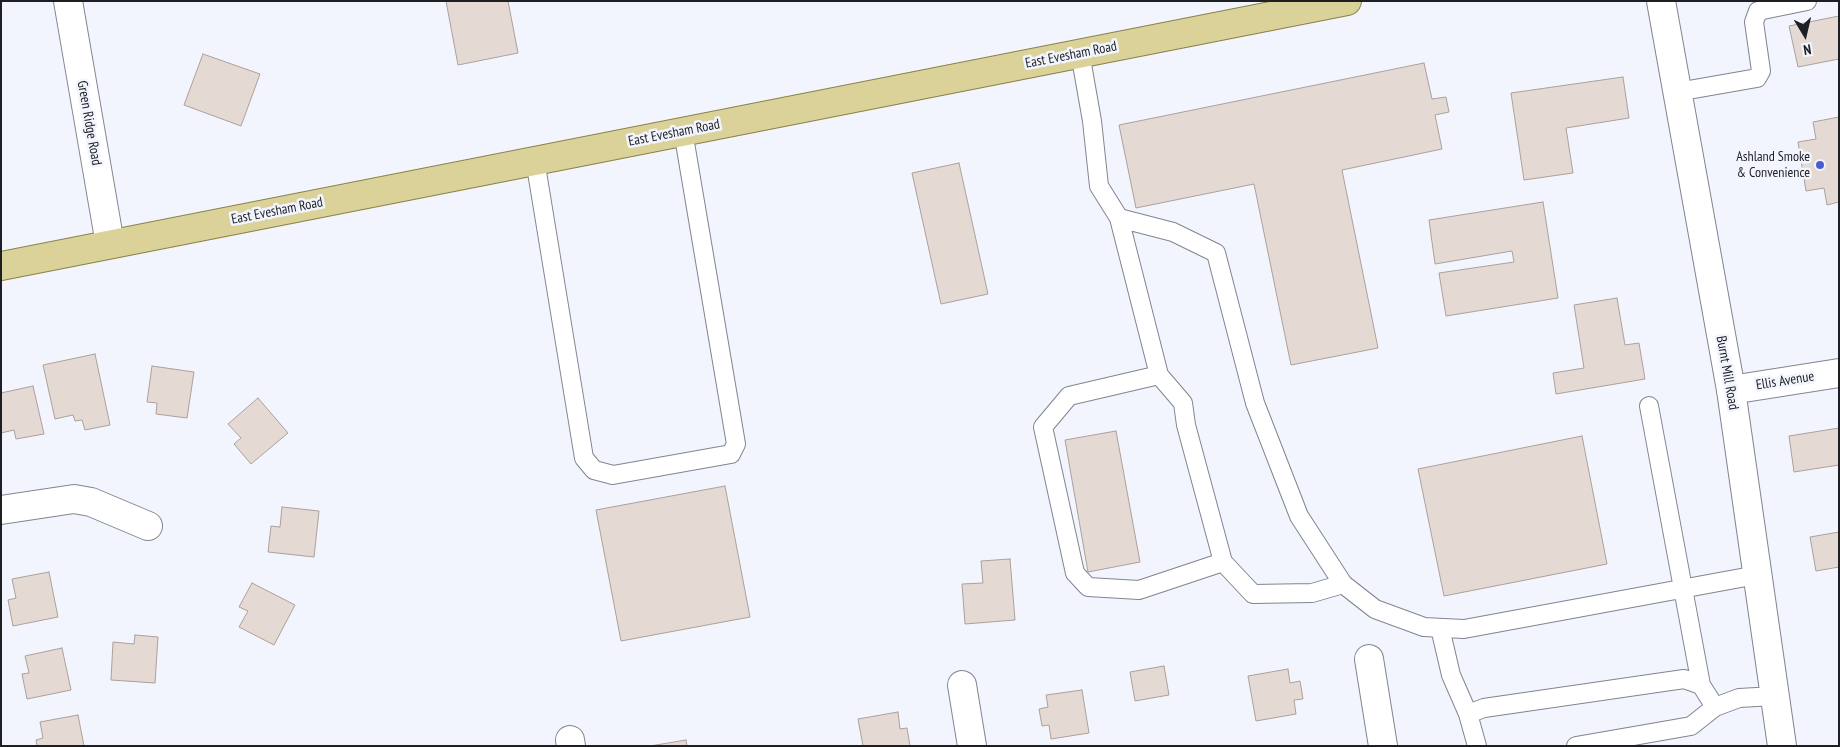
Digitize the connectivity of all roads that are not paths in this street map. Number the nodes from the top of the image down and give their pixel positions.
1 (68, 1) edge
2 (1347, 1) edge
3 (1661, 1) edge
4 (1807, 1) edge
5 (1080, 53) junction
6 (1677, 92) junction
7 (683, 131) junction
8 (535, 160) junction
9 (1119, 218) junction
10 (110, 244) junction
11 (1, 266) edge
12 (1839, 373) edge
13 (1159, 375) junction
14 (1731, 390) junction
15 (1648, 406) dead end
16 (1, 510) edge
17 (148, 526) dead end
18 (1223, 562) junction
19 (1757, 575) junction
20 (1343, 584) junction
21 (1682, 589) junction
22 (1440, 628) junction
23 (1369, 659) dead end
24 (962, 685) dead end
25 (1701, 685) junction
26 (1775, 696) junction
27 (1715, 708) junction
28 (1476, 711) junction
29 (972, 746) edge
30 (1383, 746) edge
31 (1477, 746) edge
32 (1576, 746) edge
33 (1782, 746) edge

1 - 10 main road, Green Ridge Road
2 - 5 main road, East Evesham Road
3 - 6 main road, Burnt Mill Road
4 - 6 lane
5 - 7 main road, East Evesham Road
5 - 9 lane
6 - 14 main road, Burnt Mill Road
7 - 8 main road, East Evesham Road
7 - 8 lane
8 - 10 main road, East Evesham Road
9 - 13 lane
9 - 20 lane
10 - 11 main road, East Evesham Road
12 - 14 main road, Ellis Avenue
13 - 18 lane
13 - 18 lane
14 - 19 main road, Burnt Mill Road
15 - 21 lane
16 - 17 main road
18 - 20 lane
19 - 21 lane
19 - 26 main road, Burnt Mill Road
20 - 22 lane
21 - 22 lane
21 - 25 lane
22 - 28 lane
23 - 30 main road
24 - 29 main road
25 - 27 lane
25 - 28 lane
26 - 27 lane
26 - 33 main road, Burnt Mill Road
27 - 32 lane
28 - 31 lane

